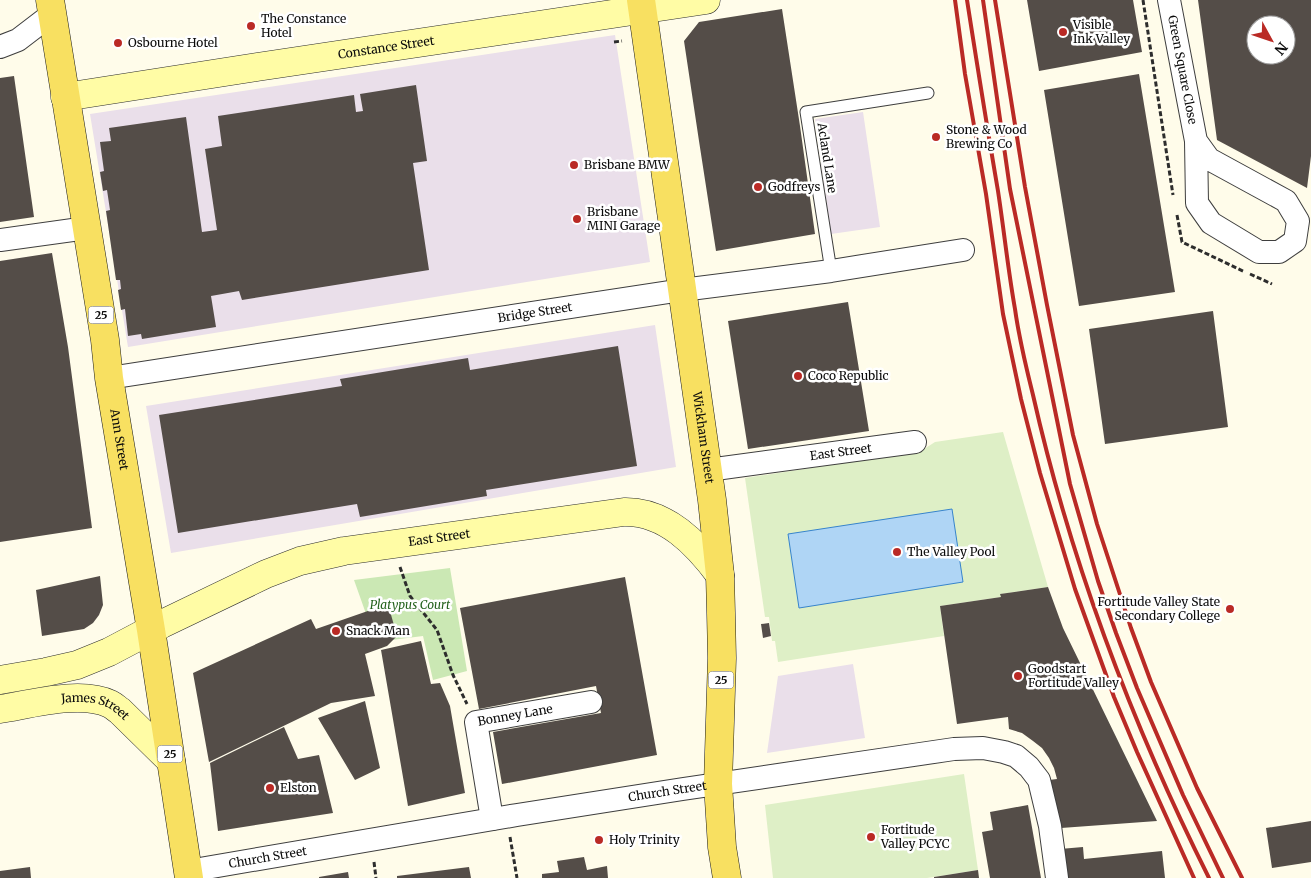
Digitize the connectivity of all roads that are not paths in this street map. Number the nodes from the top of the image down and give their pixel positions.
1 (706, 0) edge
2 (1169, 0) edge
3 (642, 5) edge
4 (51, 7) edge
5 (0, 47) edge
6 (928, 93) dead end
7 (65, 96) junction
8 (1196, 141) junction
9 (88, 228) junction
10 (0, 240) edge
11 (963, 250) dead end
12 (830, 271) junction
13 (682, 290) junction
14 (109, 378) junction
15 (915, 442) dead end
16 (708, 470) junction
17 (720, 575) junction
18 (151, 630) junction
19 (0, 680) edge
20 (592, 702) dead end
21 (0, 709) edge
22 (171, 761) junction
23 (718, 784) junction
24 (499, 818) junction
25 (189, 874) edge
26 (727, 878) edge
27 (1057, 878) edge

1 - 3 street, Constance Street
2 - 8 street, Green Square Close
3 - 7 street, Constance Street
3 - 13 main road, Wickham Street
4 - 5 street
4 - 7 main road, Ann Street / 25
6 - 12 lane, Acland Lane
7 - 9 main road, Ann Street / 25
8 - 8 street, Green Square Close
9 - 10 street
9 - 14 main road, Ann Street / 25
11 - 12 street, Bridge Street
12 - 13 street, Bridge Street
13 - 14 street, Bridge Street
13 - 16 main road, Wickham Street
14 - 18 main road, Ann Street / 25
15 - 16 street, East Street
16 - 17 main road, Wickham Street
17 - 18 street, East Street
17 - 23 main road, Wickham Street / 25
18 - 19 street
18 - 22 main road, Ann Street / 25
20 - 24 street, Bonney Lane
21 - 22 street, James Street
22 - 25 main road, Ann Street / 25
23 - 24 street, Church Street
23 - 26 main road, Wickham Street / 25
23 - 27 street, Church Street
24 - 25 street, Church Street

